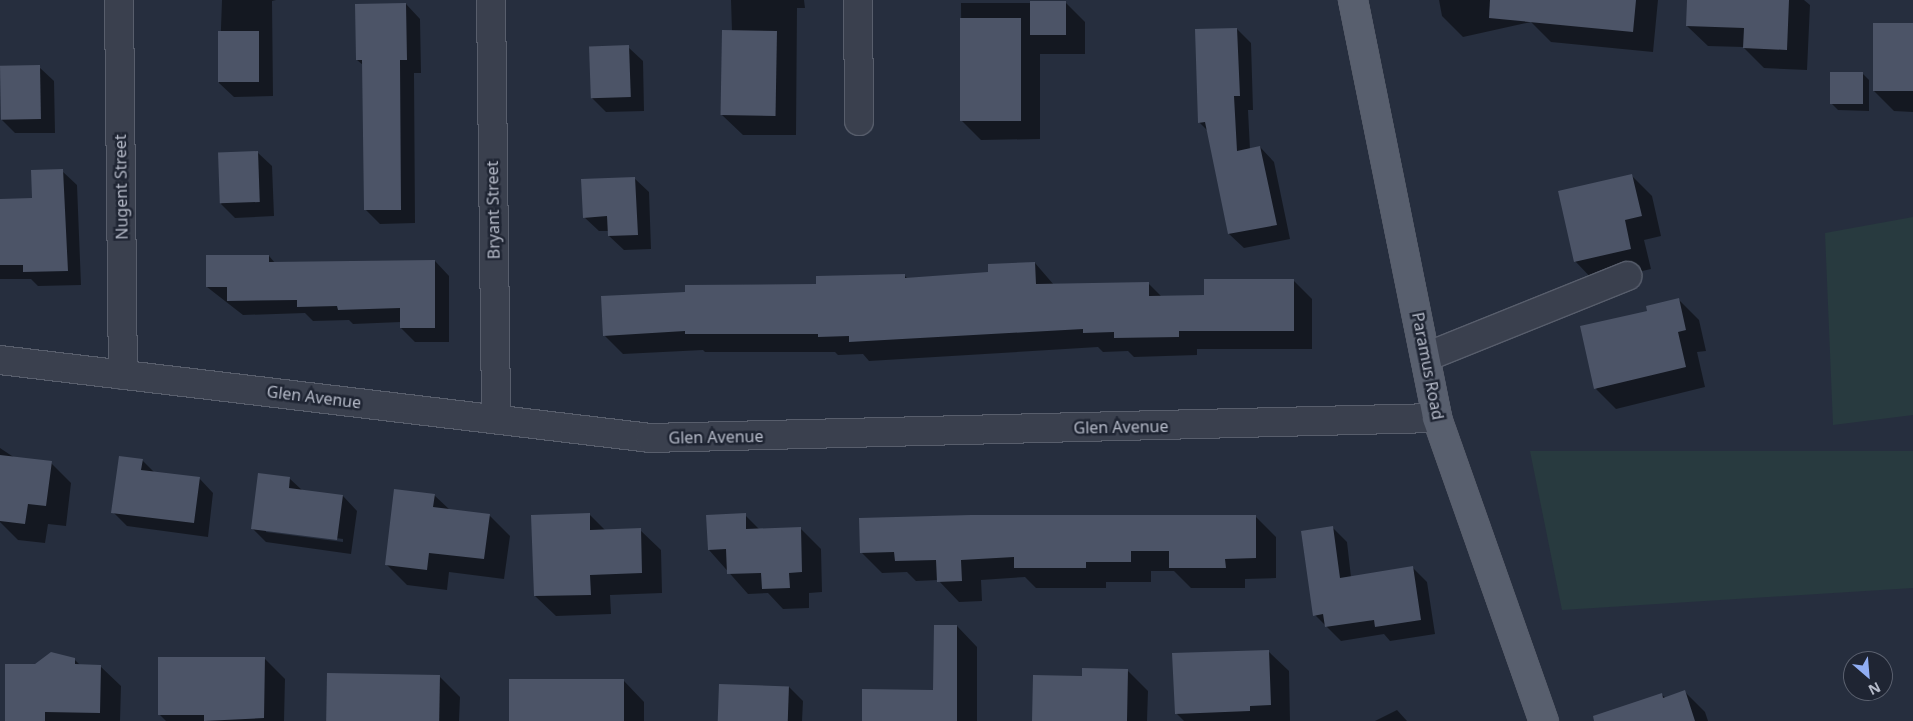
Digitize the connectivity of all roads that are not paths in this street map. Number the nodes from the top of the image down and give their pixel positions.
1 (119, 0) edge
2 (490, 0) edge
3 (858, 0) edge
4 (1353, 0) edge
5 (858, 121) dead end
6 (1627, 276) dead end
7 (1426, 357) junction
8 (0, 360) edge
9 (123, 375) junction
10 (1437, 418) junction
11 (496, 419) junction
12 (1544, 721) edge

1 - 9 street, Nugent Street
2 - 11 street, Bryant Street
3 - 5 street
4 - 7 main road, Paramus Road
6 - 7 street
7 - 10 main road, Paramus Road
8 - 9 street, Glen Avenue
9 - 11 street, Glen Avenue
10 - 11 street, Glen Avenue
10 - 12 main road, Paramus Road

